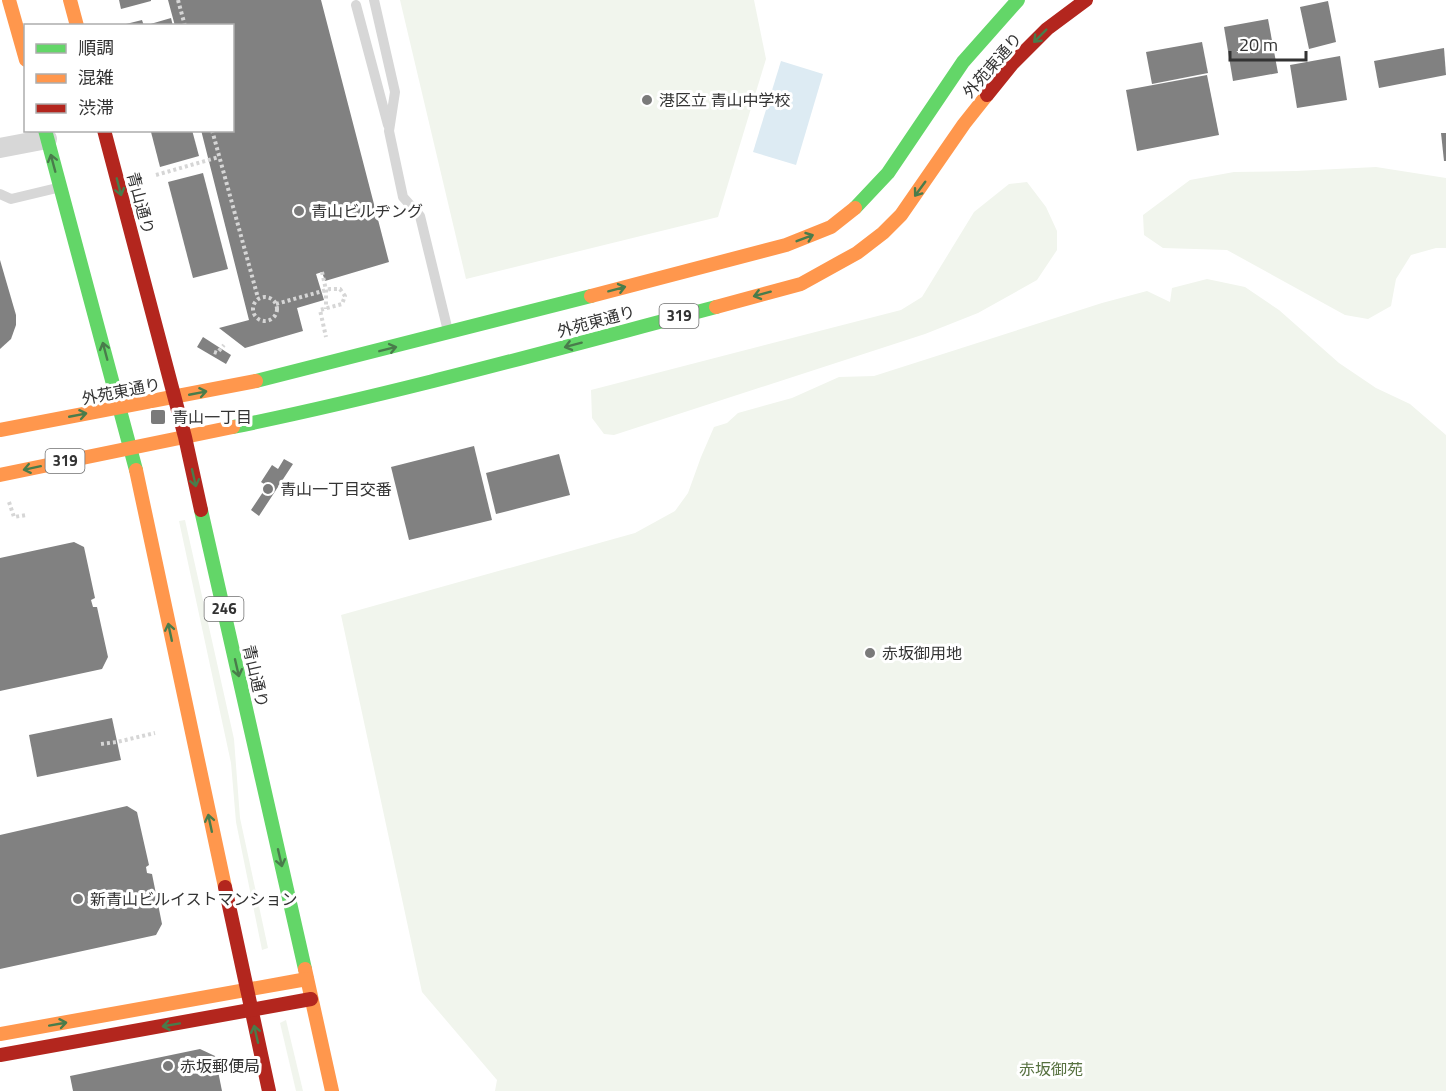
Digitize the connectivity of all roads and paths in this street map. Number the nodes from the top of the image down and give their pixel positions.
1 (9, 0) edge
2 (70, 0) edge
3 (178, 0) edge
4 (374, 0) edge
5 (1018, 0) edge
6 (1079, 2) edge
7 (356, 5) dead end
8 (76, 24) edge
9 (184, 24) edge
10 (24, 53) edge
11 (389, 131) junction
12 (105, 132) edge
13 (213, 132) edge
14 (46, 135) edge
15 (0, 148) edge
16 (219, 157) junction
17 (156, 175) dead end
18 (60, 187) junction
19 (0, 194) edge
20 (322, 272) dead end
21 (333, 288) dead end
22 (324, 291) junction
23 (258, 298) junction
24 (276, 304) junction
25 (326, 309) junction
26 (449, 333) junction
27 (326, 338) dead end
28 (224, 345) dead end
29 (214, 352) dead end
30 (174, 397) junction
31 (120, 408) junction
32 (0, 430) edge
33 (185, 437) junction
34 (131, 448) junction
35 (0, 475) edge
36 (9, 502) dead end
37 (26, 515) dead end
38 (155, 733) dead end
39 (101, 744) dead end
40 (307, 979) junction
41 (246, 991) junction
42 (311, 999) junction
43 (251, 1010) junction
44 (0, 1034) edge
45 (0, 1055) edge
46 (269, 1091) edge
47 (332, 1091) edge

1 - 10 main road
2 - 8 main road
3 - 9 path
4 - 11 lane
26 -> 5 main road, 外苑東通り
6 -> 33 main road, 外苑東通り / 319
7 - 11 lane
11 - 26 lane
12 -> 30 main road, 青山通り / 246
13 - 16 path
14 - 15 street
18 -> 14 main road
16 - 17 path
16 - 23 path
18 - 19 lane
31 -> 18 main road
20 - 22 path
21 - 22 path
22 - 24 path
22 - 25 path
22 - 25 path
23 - 24 path
23 - 24 path
25 - 27 path
30 -> 26 main road, 外苑東通り
28 - 29 path
30 - 31 main road, 外苑東通り
30 - 33 main road, 青山通り / 246
32 -> 31 main road, 外苑東通り
31 - 34 main road
33 - 34 main road, 外苑東通り / 319
33 -> 40 main road, 青山通り / 246
34 -> 35 main road, 外苑東通り / 319
41 -> 34 main road
36 - 37 path
38 - 39 path
40 - 41 main road
40 - 42 main road, 青山通り / 246
41 - 43 main road
44 -> 41 main road
42 - 43 main road
42 - 47 main road, 青山通り / 246
43 -> 45 main road
46 -> 43 main road

